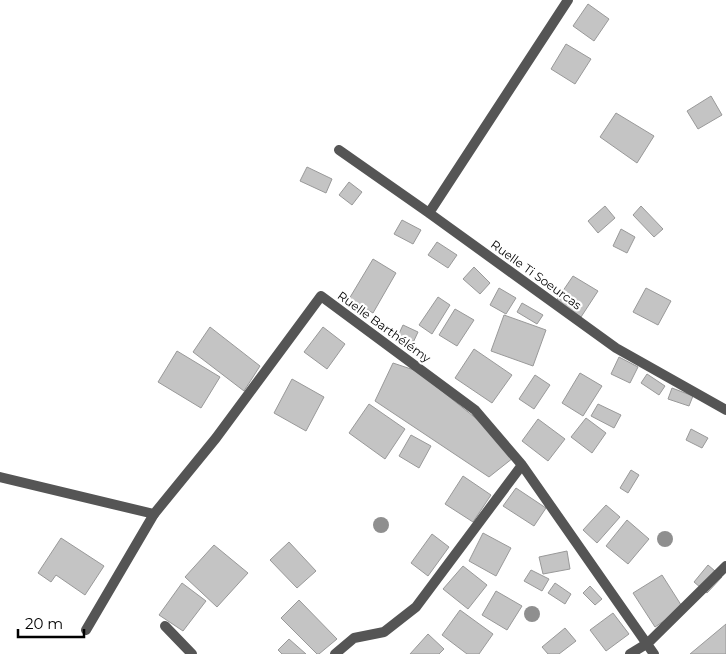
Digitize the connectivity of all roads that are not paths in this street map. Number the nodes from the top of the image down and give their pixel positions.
1 (568, 0) edge
2 (339, 150) dead end
3 (429, 213) junction
4 (726, 410) edge
5 (522, 466) junction
6 (0, 477) edge
7 (154, 514) junction
8 (726, 566) edge
9 (165, 626) dead end
10 (86, 630) dead end
11 (648, 643) junction
12 (192, 654) edge
13 (335, 654) edge
14 (630, 654) edge
15 (654, 654) edge

1 - 3 street
2 - 3 street, Ruelle Ti Soeurcas
3 - 4 street, Ruelle Ti Soeurcas
5 - 7 street, Ruelle Barthélémy
5 - 11 street, Ruelle Barthélémy
5 - 13 street
6 - 7 street
7 - 10 street
8 - 11 street
9 - 12 street
11 - 14 street
11 - 15 street, Ruelle Barthélémy

